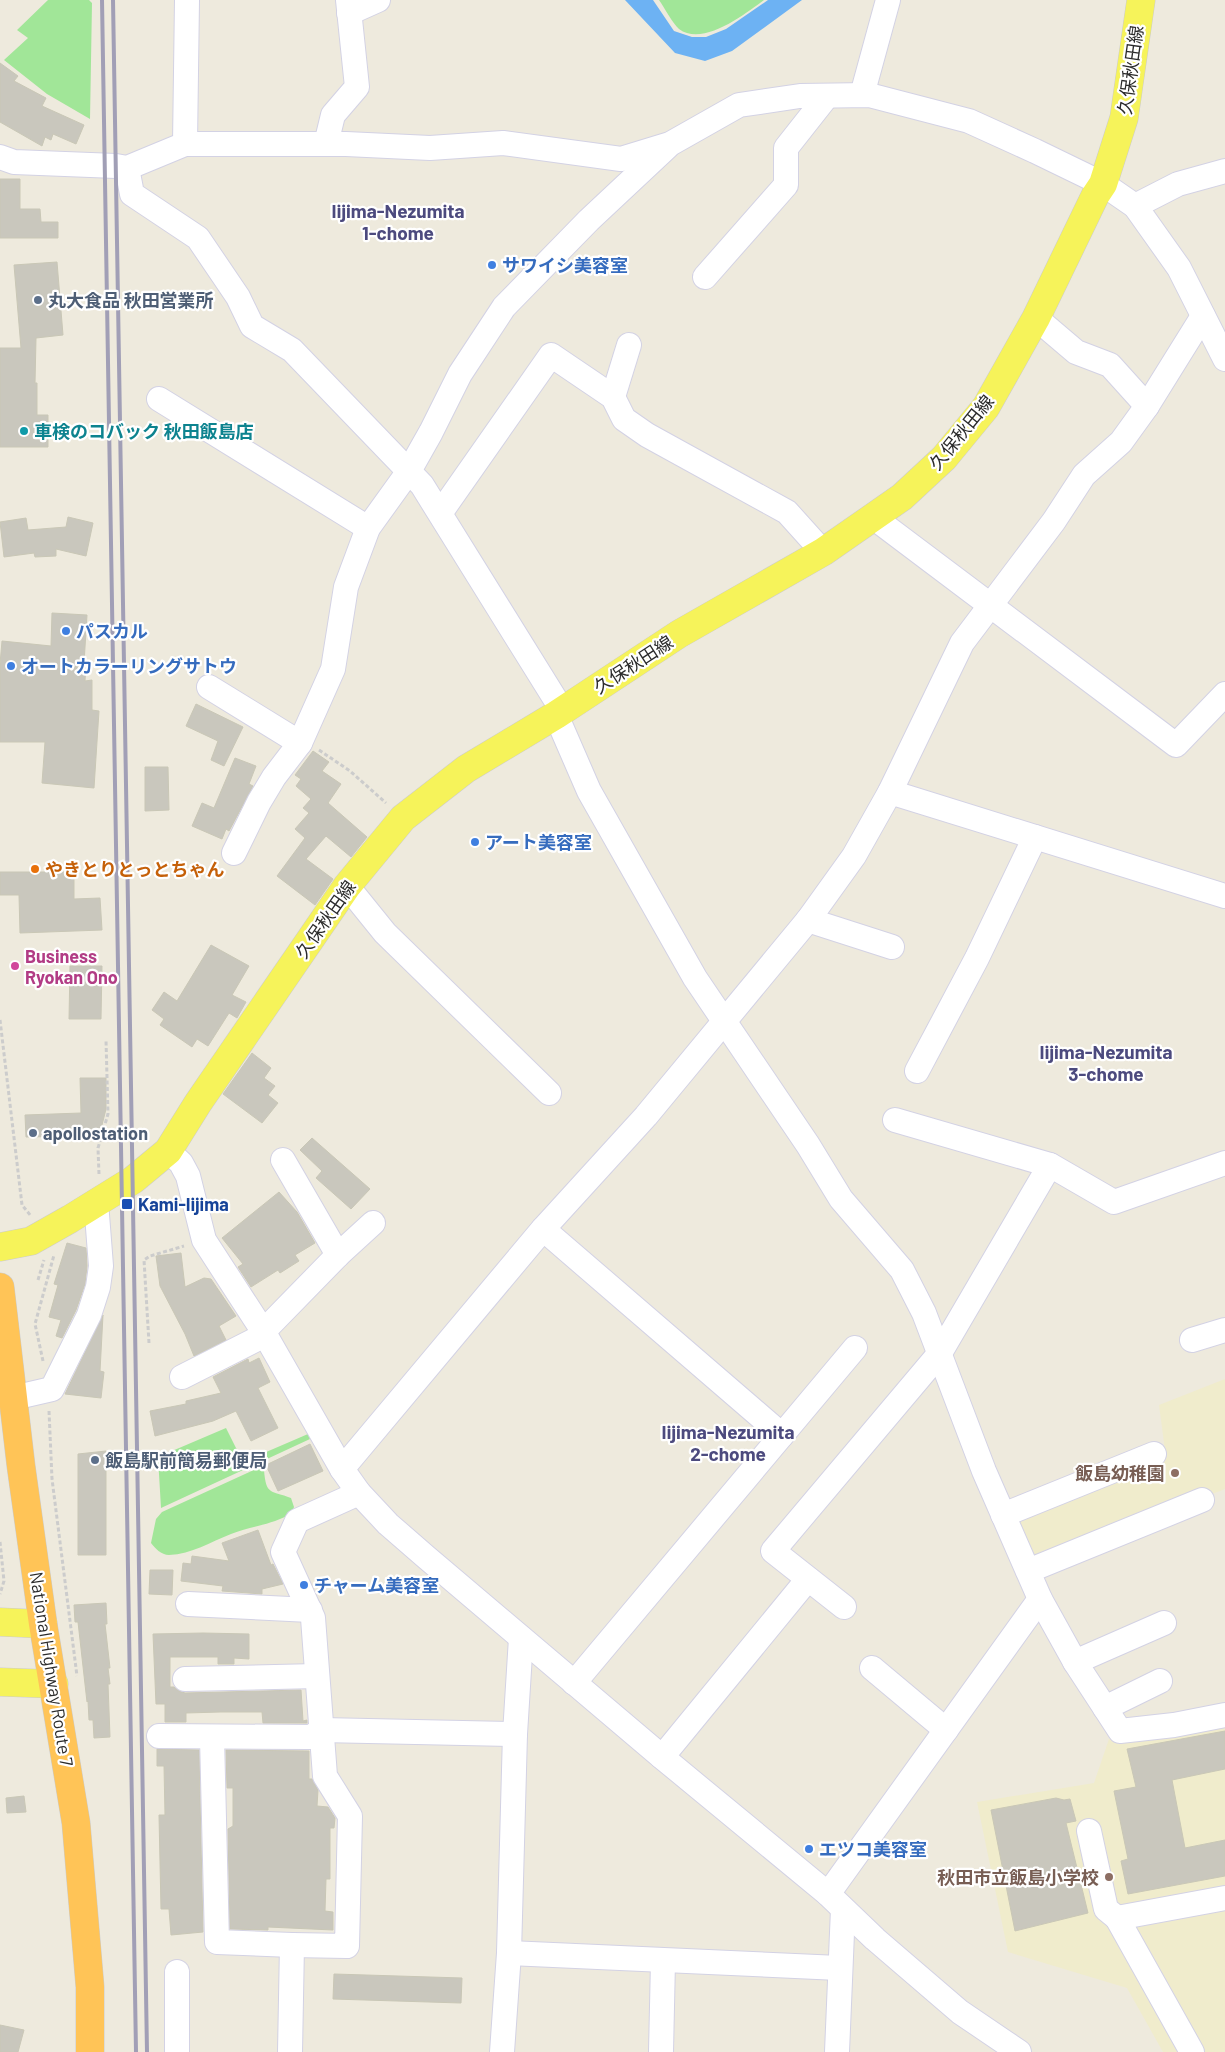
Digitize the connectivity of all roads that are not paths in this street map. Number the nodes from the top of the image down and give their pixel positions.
1 (187, 0) edge
2 (378, 0) edge
3 (888, 0) edge
4 (1140, 0) edge
5 (349, 6) edge
6 (862, 95) junction
7 (827, 96) junction
8 (185, 144) junction
9 (326, 144) junction
10 (670, 144) junction
11 (0, 158) edge
12 (127, 168) junction
13 (1225, 171) edge
14 (1103, 184) junction
15 (1135, 206) junction
16 (705, 277) dead end
17 (1203, 316) junction
18 (1036, 318) junction
19 (629, 345) dead end
20 (1225, 359) edge
21 (613, 397) junction
22 (159, 399) dead end
23 (1147, 406) junction
24 (409, 471) junction
25 (441, 512) junction
26 (874, 517) junction
27 (368, 528) junction
28 (823, 552) junction
29 (989, 606) junction
30 (209, 687) dead end
31 (1225, 694) edge
32 (559, 713) junction
33 (300, 743) junction
34 (890, 792) junction
35 (1036, 838) junction
36 (234, 853) dead end
37 (347, 886) junction
38 (1225, 896) edge
39 (808, 920) junction
40 (892, 947) dead end
41 (724, 1023) junction
42 (917, 1071) dead end
43 (549, 1093) dead end
44 (895, 1120) dead end
45 (168, 1152) junction
46 (283, 1160) dead end
47 (1225, 1163) edge
48 (1050, 1165) junction
49 (97, 1201) junction
50 (373, 1223) dead end
51 (543, 1229) junction
52 (0, 1247) edge
53 (338, 1255) junction
54 (0, 1287) edge
55 (1225, 1330) edge
56 (263, 1331) junction
57 (1192, 1340) dead end
58 (855, 1348) dead end
59 (940, 1353) junction
60 (4, 1354) edge
61 (182, 1377) dead end
62 (13, 1398) junction
63 (782, 1435) junction
64 (1154, 1454) dead end
65 (342, 1468) junction
66 (359, 1493) junction
67 (1202, 1500) dead end
68 (1004, 1515) junction
69 (1028, 1571) junction
70 (808, 1579) junction
71 (1040, 1599) junction
72 (188, 1604) dead end
73 (844, 1607) dead end
74 (310, 1610) junction
75 (0, 1622) edge
76 (1164, 1623) dead end
77 (43, 1624) junction
78 (521, 1638) junction
79 (1075, 1662) junction
80 (872, 1668) dead end
81 (317, 1676) junction
82 (185, 1679) dead end
83 (1160, 1681) dead end
84 (0, 1682) edge
85 (66, 1683) junction
86 (574, 1683) junction
87 (1105, 1708) junction
88 (1225, 1715) edge
89 (321, 1730) junction
90 (946, 1730) junction
91 (515, 1734) junction
92 (159, 1736) dead end
93 (212, 1737) junction
94 (662, 1757) junction
95 (1089, 1831) dead end
96 (1225, 1898) edge
97 (835, 1902) junction
98 (1117, 1918) junction
99 (292, 1946) junction
100 (509, 1953) junction
101 (663, 1960) junction
102 (839, 1968) junction
103 (177, 1972) dead end
104 (1016, 2051) edge
105 (90, 2052) edge
106 (177, 2052) edge
107 (290, 2052) edge
108 (502, 2052) edge
109 (661, 2052) edge
110 (837, 2052) edge
111 (1192, 2052) edge

1 - 8 street
2 - 5 street
3 - 6 street
4 - 14 main road, 久保秋田線
5 - 9 street
6 - 7 street
6 - 14 street
7 - 10 street
7 - 16 street
8 - 9 street
8 - 12 street
9 - 10 street
10 - 24 street
11 - 12 street
12 - 24 street
13 - 15 street
14 - 15 street
14 - 18 main road, 久保秋田線
15 - 17 street
17 - 20 street
17 - 23 street
18 - 23 street
18 - 26 main road, 久保秋田線
19 - 21 street
21 - 25 street
21 - 28 street
22 - 27 street
23 - 29 street
24 - 25 street
24 - 27 street
25 - 32 street
26 - 28 main road, 久保秋田線
26 - 29 street
27 - 33 street
28 - 32 main road, 久保秋田線
29 - 31 street
29 - 34 street
30 - 33 street
32 - 37 main road, 久保秋田線
32 - 41 street
33 - 36 street
34 - 35 street
34 - 39 street
35 - 38 street
35 - 42 street
37 - 43 street
37 - 45 main road, 久保秋田線
39 - 40 street
39 - 41 street
41 - 51 street
41 - 59 street
44 - 48 street
45 - 49 main road, 久保秋田線
45 - 56 street
46 - 53 street
47 - 48 street
48 - 59 street
49 - 52 main road, 久保秋田線
49 - 62 street
50 - 53 street
51 - 63 street
51 - 65 street
53 - 56 street
54 - 60 highway, National Highway Route 7
55 - 57 street
56 - 61 street
56 - 65 street
58 - 63 street
59 - 68 street
59 - 70 street
60 - 62 highway, National Highway Route 7
62 - 77 highway, National Highway Route 7
63 - 86 street
64 - 68 street
65 - 66 street
66 - 74 street
66 - 78 street
67 - 69 street
68 - 69 street
69 - 71 street
70 - 73 street
70 - 94 street
71 - 79 street
71 - 90 street
72 - 74 street
74 - 81 street
75 - 77 main road
76 - 79 street
77 - 85 highway, National Highway Route 7
78 - 86 street
78 - 91 street
79 - 87 street
80 - 90 street
81 - 82 street
81 - 89 street
83 - 87 street
84 - 85 main road
85 - 105 highway, National Highway Route 7
86 - 94 street
87 - 88 street
89 - 91 street
89 - 93 street
89 - 99 street
90 - 97 street
91 - 100 street
92 - 93 street
93 - 99 street
94 - 97 street
95 - 98 street
96 - 98 street
97 - 102 street
97 - 104 street
98 - 111 street
99 - 107 street
100 - 101 street
100 - 108 street
101 - 102 street
101 - 109 street
102 - 110 street
103 - 106 street

